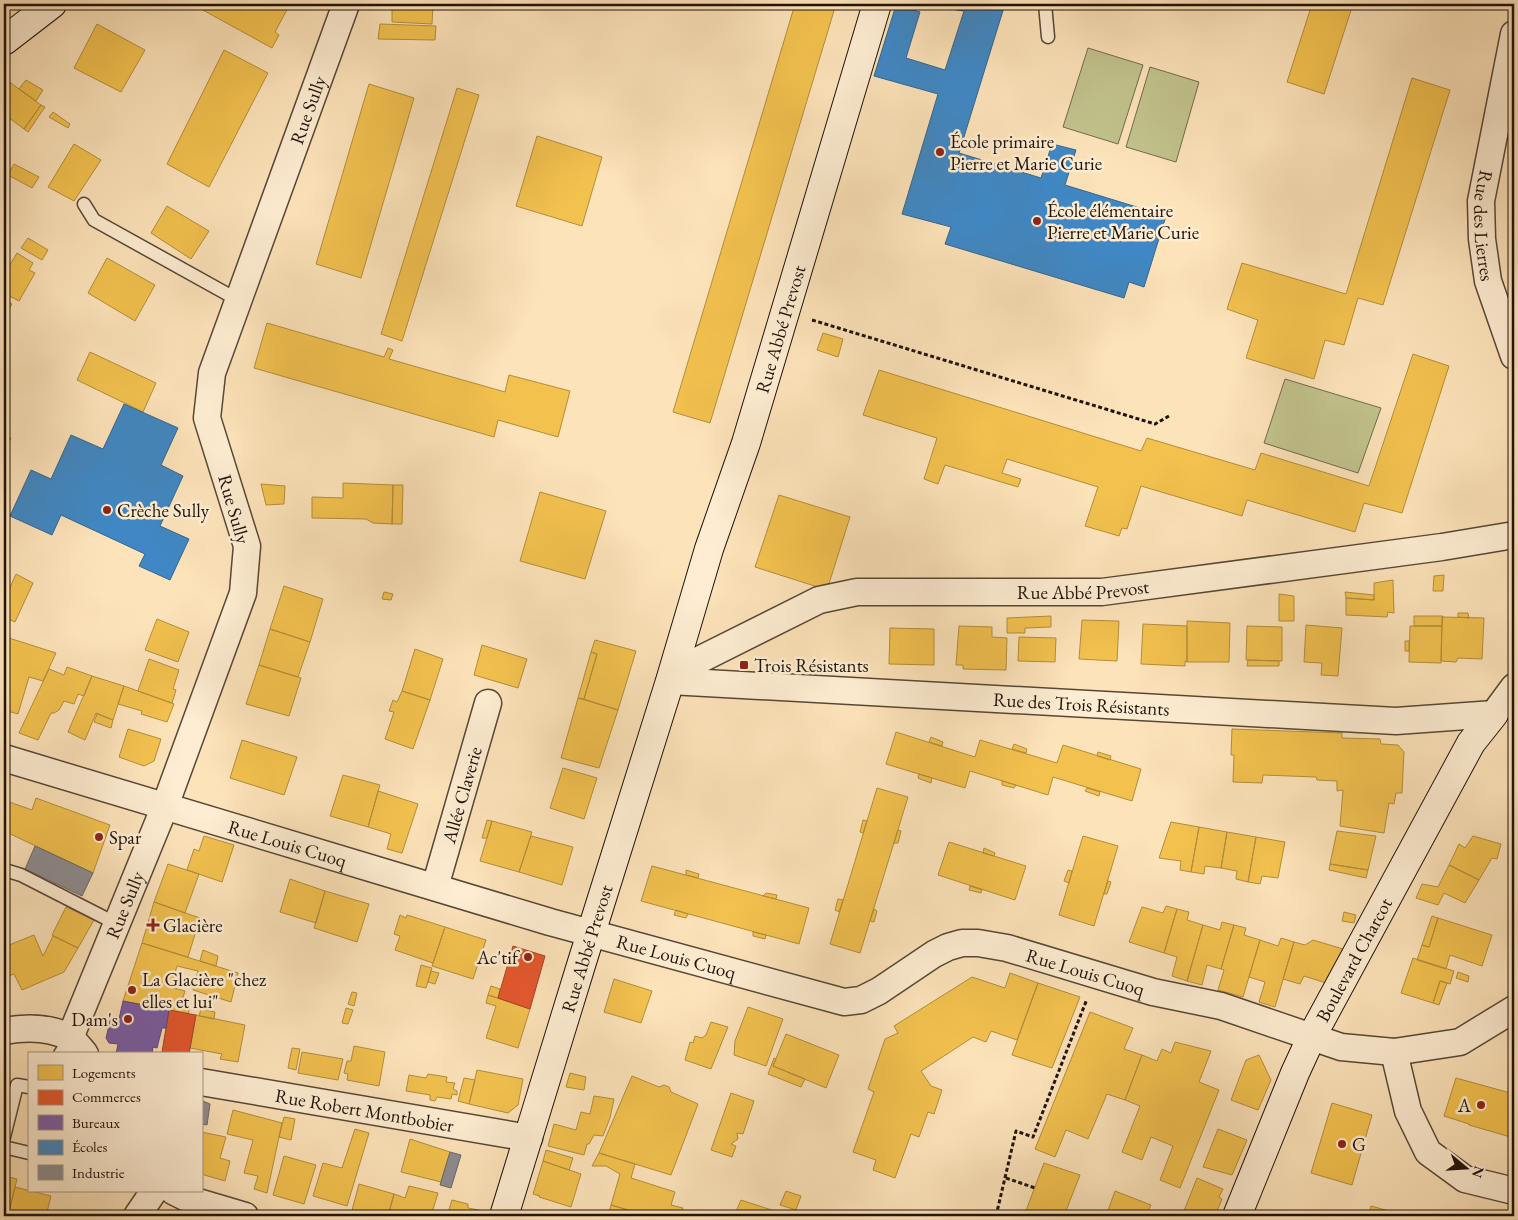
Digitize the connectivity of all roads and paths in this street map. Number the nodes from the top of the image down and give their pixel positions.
1 (52, 4) edge
2 (346, 4) edge
3 (877, 4) edge
4 (1045, 4) edge
5 (1514, 34) edge
6 (1048, 37) dead end
7 (4, 41) edge
8 (84, 204) dead end
9 (238, 300) junction
10 (785, 312) junction
11 (1514, 356) edge
12 (1169, 416) dead end
13 (1514, 535) edge
14 (670, 681) junction
15 (1514, 687) edge
16 (488, 703) dead end
17 (1494, 714) junction
18 (4, 758) edge
19 (165, 806) junction
20 (8, 871) dead end
21 (435, 887) junction
22 (117, 924) junction
23 (591, 933) junction
24 (1096, 975) junction
25 (1514, 1009) edge
26 (4, 1031) edge
27 (1312, 1036) junction
28 (72, 1048) edge
29 (1394, 1052) junction
30 (202, 1082) edge
31 (28, 1088) edge
32 (4, 1137) edge
33 (529, 1138) junction
34 (4, 1146) edge
35 (28, 1153) edge
36 (1006, 1178) junction
37 (1035, 1188) dead end
38 (1514, 1191) edge
39 (155, 1192) edge
40 (137, 1216) edge
41 (246, 1216) edge
42 (504, 1216) edge
43 (996, 1216) edge
44 (1237, 1216) edge

1 - 7 street
2 - 9 street, Rue Sully
3 - 10 street, Rue Abbé Prevost
4 - 6 lane
5 - 11 street, Rue des Lierres
8 - 9 lane
9 - 19 street, Rue Sully
10 - 12 path
10 - 14 street, Rue Abbé Prevost
13 - 14 street, Rue Abbé Prevost
14 - 17 street, Rue des Trois Résistants
14 - 23 street, Rue Abbé Prevost
15 - 17 street
16 - 21 street, Allée Claverie
17 - 27 street, Boulevard Charcot
18 - 19 street, Rue Louis Cuoq
19 - 21 street, Rue Louis Cuoq
19 - 22 street, Rue Sully
20 - 22 lane
21 - 23 street, Rue Louis Cuoq
22 - 28 street, Rue Sully
23 - 24 street, Rue Louis Cuoq
23 - 33 street, Rue Abbé Prevost
24 - 27 street, Rue Louis Cuoq
24 - 36 path
25 - 29 street, Rue Louis Cuoq
26 - 28 street
27 - 29 street, Rue Louis Cuoq
27 - 44 street, Boulevard Charcot
29 - 38 street
30 - 33 street, Rue Robert Montbobier
31 - 32 lane
33 - 42 street, Rue Abbé Prevost
34 - 35 lane
36 - 37 path
36 - 43 path
39 - 40 street
39 - 41 street

